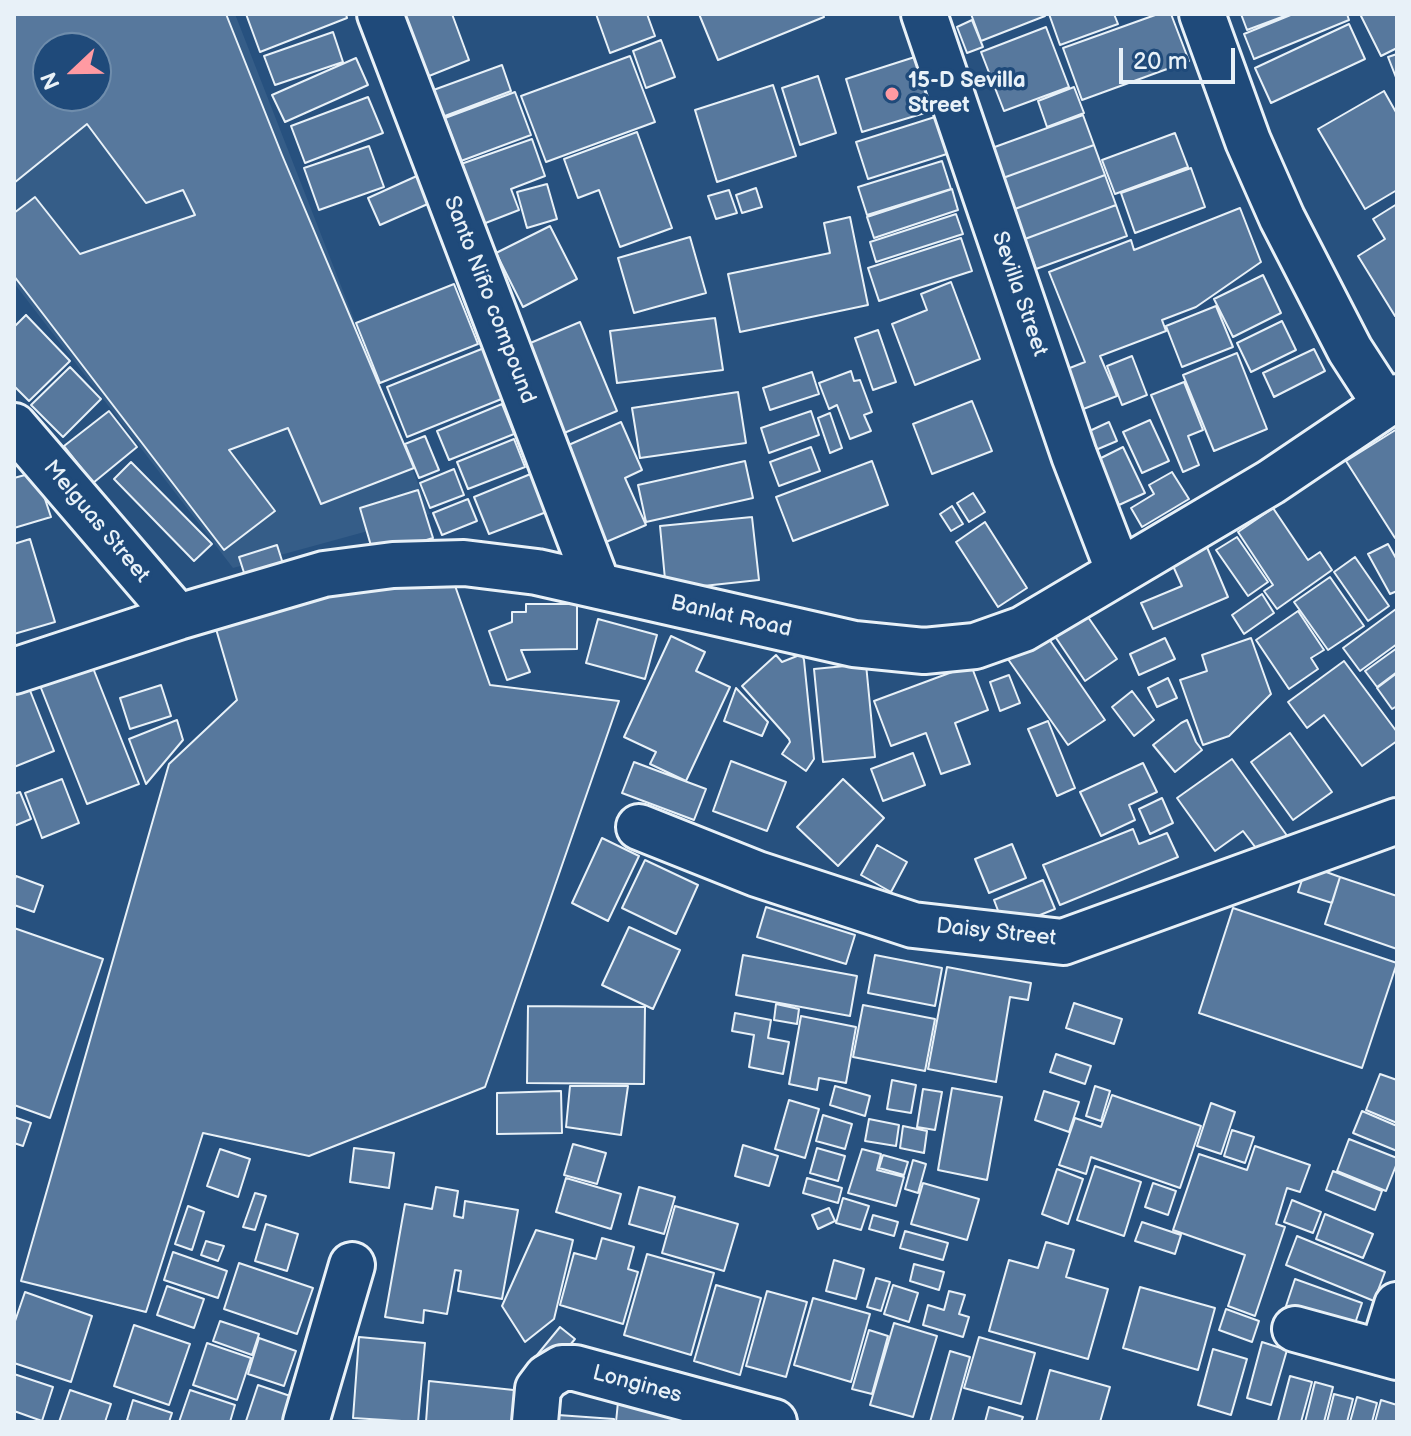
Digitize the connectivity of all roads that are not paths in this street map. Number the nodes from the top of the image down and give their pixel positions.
1 (380, 14) edge
2 (924, 14) edge
3 (1202, 14) edge
4 (1391, 400) edge
5 (20, 441) edge
6 (1119, 572) junction
7 (598, 586) junction
8 (178, 617) junction
9 (14, 671) edge
10 (1397, 821) edge
11 (639, 827) dead end
12 (352, 1265) dead end
13 (1397, 1305) edge
14 (1295, 1329) dead end
15 (1389, 1355) edge
16 (748, 1419) edge
17 (306, 1422) edge
18 (535, 1422) edge

1 - 7 street, Santo Niño compound
2 - 6 street, Sevilla Street
3 - 4 street
4 - 6 street, Banlat Road
5 - 8 street, Melguas Street
6 - 7 street, Banlat Road
7 - 8 street, Banlat Road
8 - 9 street, Banlat Road
10 - 11 street, Daisy Street
12 - 17 street
13 - 15 street
14 - 15 street
16 - 18 street, Longines

